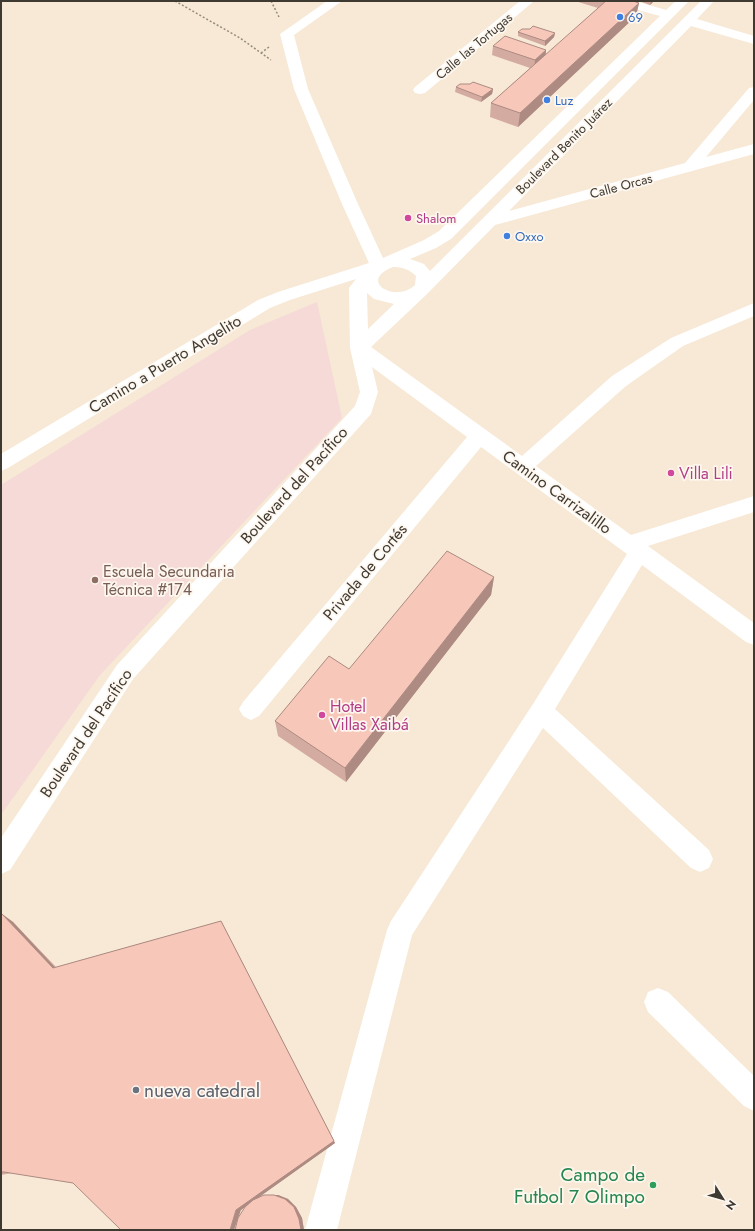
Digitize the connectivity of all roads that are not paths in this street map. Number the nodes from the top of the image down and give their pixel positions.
1 (336, 1) edge
2 (528, 1) edge
3 (621, 1) edge
4 (683, 1) edge
5 (708, 1) edge
6 (669, 15) junction
7 (688, 21) junction
8 (754, 40) edge
9 (420, 90) dead end
10 (754, 91) edge
11 (754, 149) edge
12 (690, 167) junction
13 (489, 222) junction
14 (378, 267) junction
15 (335, 279) junction
16 (358, 288) junction
17 (418, 292) junction
18 (381, 296) junction
19 (754, 309) edge
20 (359, 348) junction
21 (480, 435) junction
22 (1, 463) edge
23 (522, 467) junction
24 (754, 504) edge
25 (634, 548) junction
26 (754, 635) edge
27 (251, 709) dead end
28 (541, 712) junction
29 (700, 859) dead end
30 (1, 861) edge
31 (658, 1002) dead end
32 (754, 1096) edge
33 (321, 1230) edge

1 - 14 street
2 - 9 street, Calle las Tortugas
3 - 6 street
4 - 6 street, Boulevard Benito Juárez
5 - 7 street, Boulevard Benito Juárez
6 - 14 street, Boulevard Benito Juárez
7 - 8 street
7 - 13 street, Boulevard Benito Juárez
10 - 12 street
11 - 12 street, Calle Orcas
12 - 13 street, Calle Orcas
13 - 17 street, Boulevard Benito Juárez
14 - 15 street, Camino a Puerto Angelito
14 - 16 street
14 - 17 street
14 - 18 street
15 - 16 street
15 - 22 street, Camino a Puerto Angelito
16 - 18 street
16 - 20 street, Boulevard del Pacífico
17 - 18 street
17 - 20 street
19 - 23 street
20 - 21 street, Camino Carrizalillo
20 - 30 street, Boulevard del Pacífico
21 - 23 street, Camino Carrizalillo
21 - 27 street, Privada de Cortés
23 - 25 street, Camino Carrizalillo
24 - 25 street
25 - 26 street, Camino Carrizalillo
25 - 28 street
28 - 29 street
28 - 33 street
31 - 32 street

